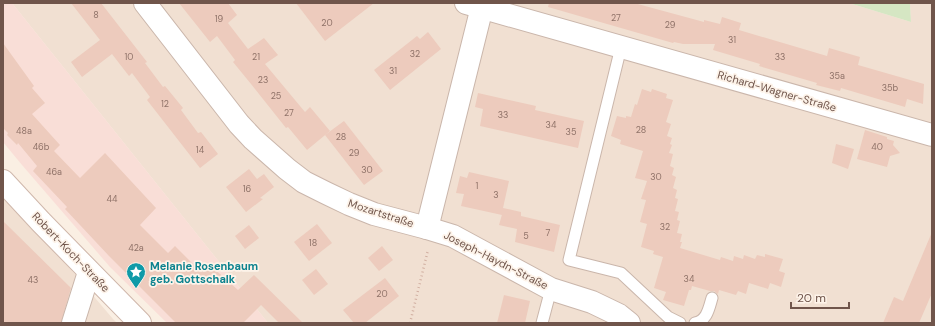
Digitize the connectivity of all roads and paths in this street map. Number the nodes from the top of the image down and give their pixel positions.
1 (146, 3) edge
2 (474, 5) edge
3 (621, 46) junction
4 (932, 135) edge
5 (3, 181) edge
6 (430, 235) junction
7 (89, 272) junction
8 (551, 289) junction
9 (712, 298) dead end
10 (73, 323) edge
11 (140, 323) edge
12 (410, 323) edge
13 (542, 323) edge
14 (629, 323) edge
15 (680, 323) edge
16 (695, 323) edge

1 - 6 street, Mozartstraße
2 - 3 street, Richard-Wagner-Straße
2 - 6 street, Mozartstraße
3 - 4 street, Richard-Wagner-Straße
3 - 15 lane
5 - 7 street, Robert-Koch-Straße
6 - 8 street, Joseph-Haydn-Straße
6 - 12 path
7 - 10 street
7 - 11 street, Robert-Koch-Straße
8 - 13 lane
8 - 14 street, Joseph-Haydn-Straße
9 - 16 lane

